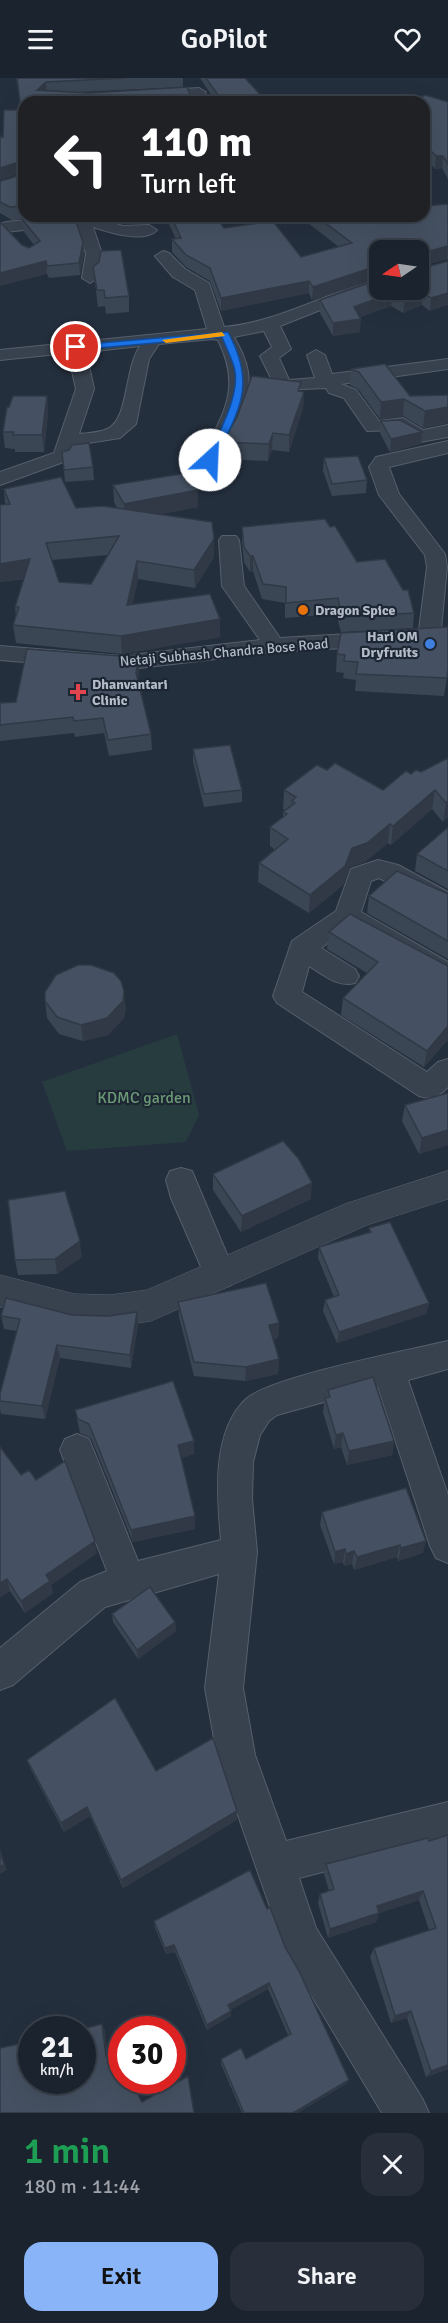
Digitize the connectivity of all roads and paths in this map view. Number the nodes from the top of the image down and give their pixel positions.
1 (192, 78) edge
2 (140, 95) edge
3 (170, 96) edge
4 (201, 96) edge
5 (23, 222) edge
6 (83, 222) edge
7 (92, 222) edge
8 (3, 223) edge
9 (149, 230) dead end
10 (19, 240) edge
11 (163, 256) dead end
12 (90, 278) dead end
13 (369, 287) edge
14 (276, 330) junction
15 (221, 334) junction
16 (0, 341) edge
17 (152, 342) junction
18 (76, 347) junction
19 (7, 354) edge
20 (316, 355) dead end
21 (447, 366) edge
22 (390, 372) junction
23 (403, 389) edge
24 (448, 431) edge
25 (79, 440) dead end
26 (448, 447) edge
27 (210, 460) dead end
28 (448, 463) edge
29 (394, 477) junction
30 (0, 479) edge
31 (230, 540) dead end
32 (439, 636) edge
33 (274, 645) junction
34 (0, 653) edge
35 (448, 903) edge
36 (347, 916) junction
37 (301, 948) junction
38 (448, 974) edge
39 (346, 976) dead end
40 (448, 1070) edge
41 (181, 1180) dead end
42 (448, 1185) edge
43 (220, 1276) junction
44 (0, 1291) edge
45 (448, 1355) edge
46 (389, 1370) junction
47 (76, 1450) dead end
48 (448, 1546) edge
49 (239, 1552) junction
50 (128, 1581) junction
51 (0, 1672) edge
52 (448, 1821) edge
53 (274, 1864) junction
54 (407, 2113) edge

1 - 4 street
2 - 3 street
5 - 8 street
6 - 12 street
7 - 9 street
8 - 10 street
11 - 15 street
13 - 14 street
14 - 15 street
14 - 20 street
15 - 17 street
15 - 27 street
16 - 19 street
17 - 18 street
17 - 25 street
18 - 19 street
18 - 30 street
21 - 22 street
22 - 23 street
22 - 24 street
26 - 29 street
28 - 29 street
29 - 32 street
31 - 33 street
32 - 33 street, Netaji Subhash Chandra Bose Road
33 - 34 street, Netaji Subhash Chandra Bose Road
35 - 36 street
36 - 37 street
36 - 38 street
37 - 39 street
37 - 40 street
41 - 43 street
42 - 43 street
43 - 44 street
45 - 46 street
46 - 48 street
46 - 49 street
47 - 50 street
49 - 50 street
49 - 53 street
50 - 51 street
52 - 53 street
53 - 54 street

